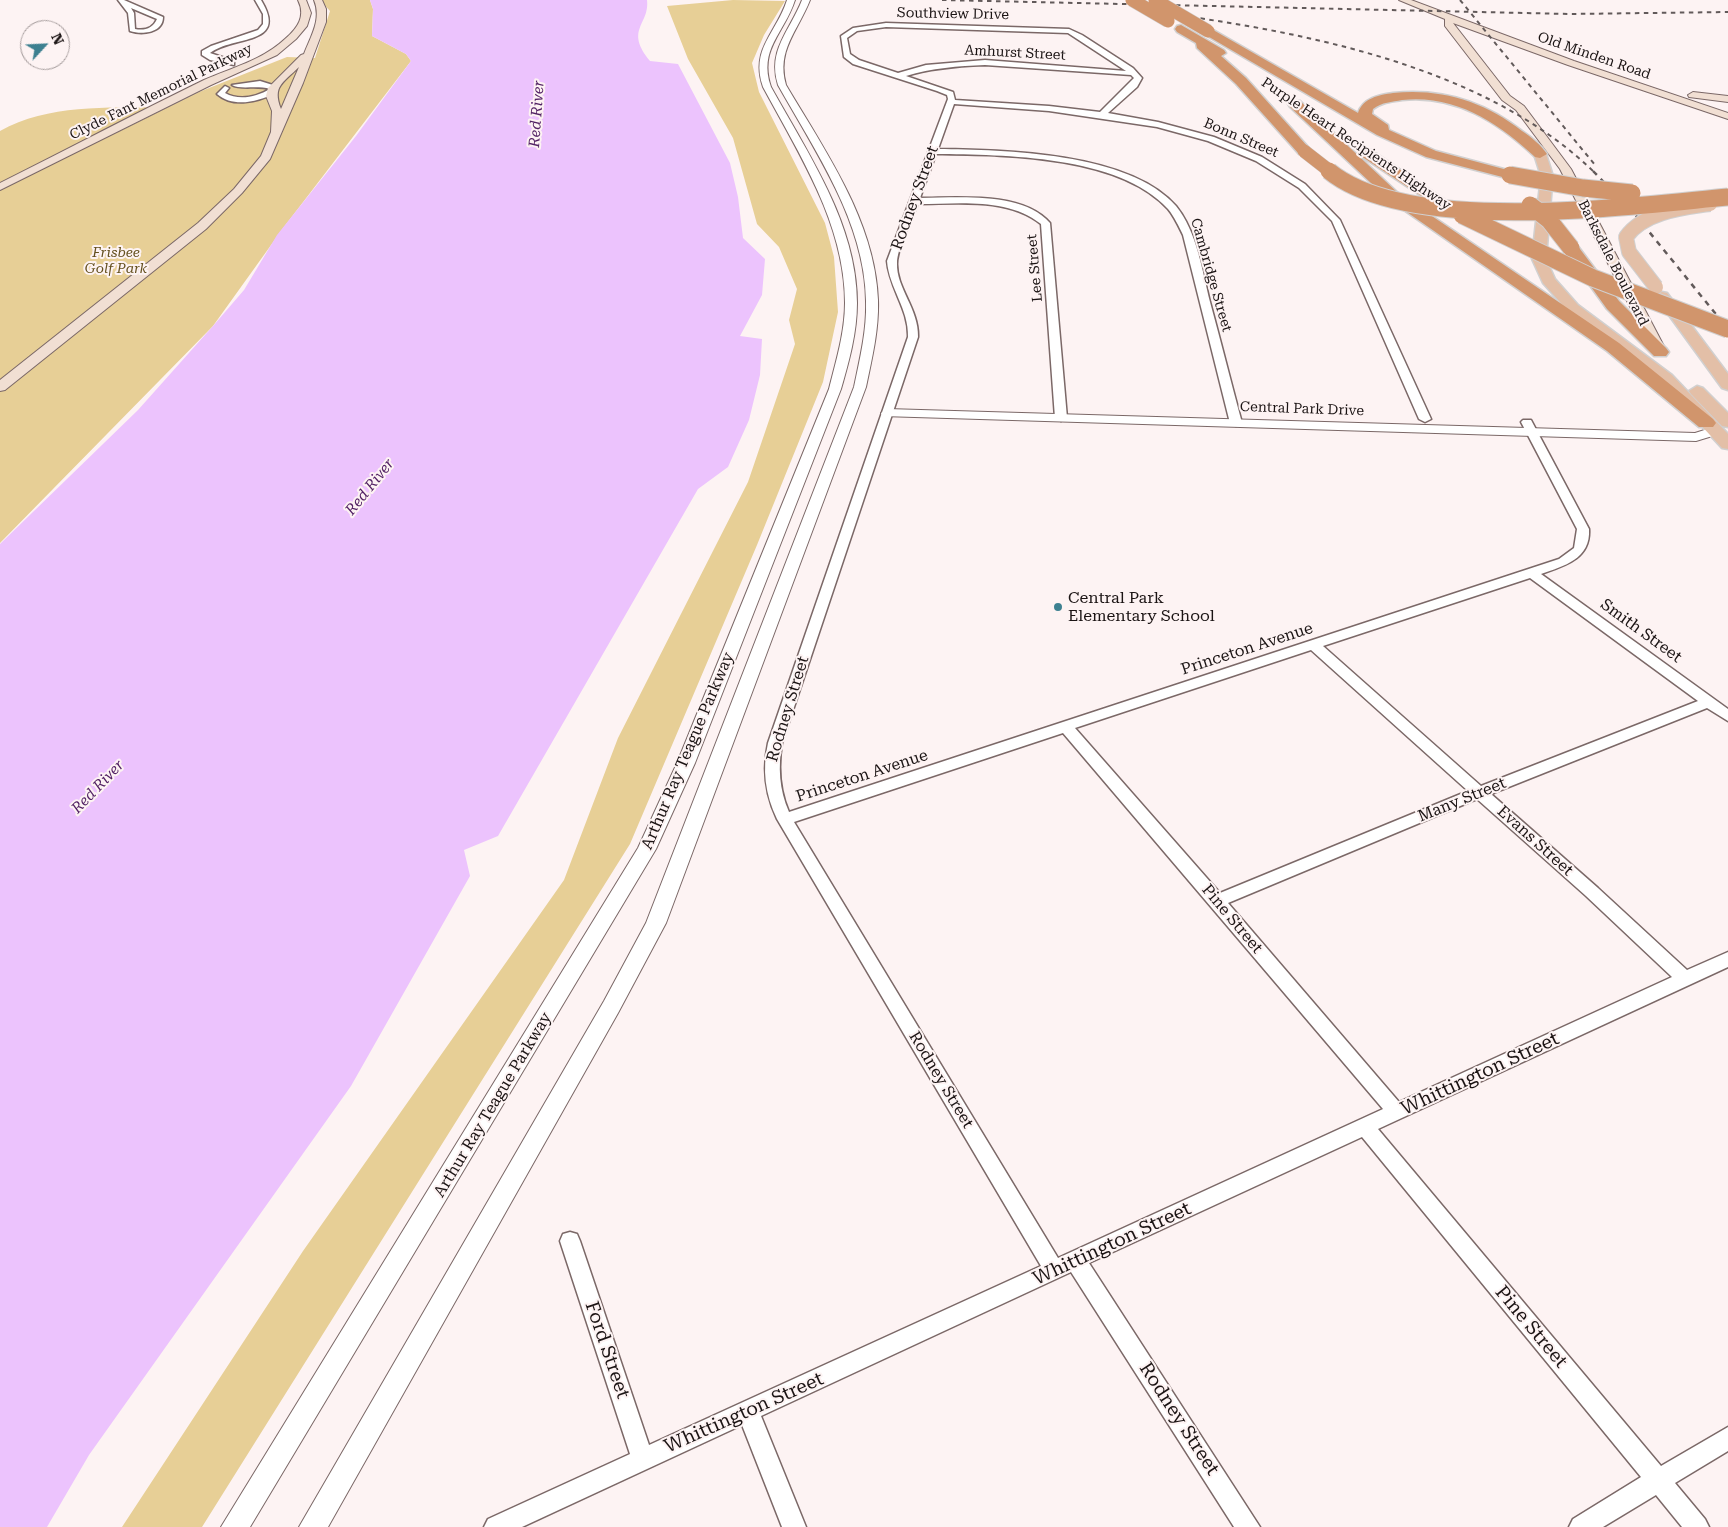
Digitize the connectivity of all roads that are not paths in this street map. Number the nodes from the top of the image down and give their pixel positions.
1 (258, 0) edge
2 (302, 0) edge
3 (318, 0) edge
4 (791, 0) edge
5 (806, 0) edge
6 (1132, 0) edge
7 (1155, 0) edge
8 (1403, 0) edge
9 (122, 1) edge
10 (307, 15) junction
11 (1452, 20) junction
12 (1184, 31) junction
13 (1208, 31) junction
14 (1459, 37) junction
15 (1501, 38) junction
16 (314, 41) junction
17 (1517, 44) junction
18 (1477, 45) junction
19 (273, 53) junction
20 (231, 63) junction
21 (1134, 73) junction
22 (1252, 74) dead end
23 (897, 76) junction
24 (1295, 81) junction
25 (206, 84) junction
26 (236, 85) junction
27 (1632, 85) junction
28 (225, 88) junction
29 (272, 90) junction
30 (1506, 98) junction
31 (1728, 99) edge
32 (950, 102) junction
33 (1728, 106) edge
34 (161, 107) junction
35 (1707, 109) junction
36 (1102, 114) junction
37 (1728, 116) edge
38 (1345, 126) dead end
39 (1361, 137) dead end
40 (274, 140) junction
41 (932, 151) junction
42 (1540, 154) junction
43 (1460, 162) junction
44 (1489, 184) dead end
45 (0, 187) edge
46 (1728, 193) edge
47 (1512, 194) dead end
48 (1728, 197) edge
49 (913, 201) junction
50 (1448, 201) junction
51 (1728, 202) edge
52 (1728, 320) edge
53 (1728, 330) edge
54 (1660, 352) junction
55 (0, 386) edge
56 (1728, 386) edge
57 (887, 412) junction
58 (1061, 418) junction
59 (1236, 423) junction
60 (1427, 424) junction
61 (1530, 427) junction
62 (1719, 427) edge
63 (1728, 444) edge
64 (1533, 574) junction
65 (1314, 646) junction
66 (1709, 702) junction
67 (1728, 716) edge
68 (1066, 727) junction
69 (1480, 792) junction
70 (785, 819) junction
71 (1217, 901) junction
72 (1728, 959) edge
73 (1685, 979) junction
74 (1397, 1113) junction
75 (1365, 1127) junction
76 (570, 1241) dead end
77 (1076, 1261) junction
78 (1055, 1270) junction
79 (748, 1412) junction
80 (1728, 1438) edge
81 (643, 1459) junction
82 (1658, 1480) junction
83 (235, 1527) edge
84 (313, 1527) edge
85 (496, 1527) edge
86 (794, 1527) edge
87 (1248, 1527) edge
88 (1582, 1527) edge
89 (1697, 1527) edge

1 - 20 street
2 - 10 main road
3 - 16 main road
4 - 83 street, Arthur Ray Teague Parkway
5 - 84 street, Arthur Ray Teague Parkway
6 - 12 highway, Purple Heart Recipients Highway, bridge
7 - 13 highway, Purple Heart Recipients Highway, bridge
8 - 11 main road
9 - 9 street
10 - 19 main road, Clyde Fant Memorial Parkway
10 - 20 main road
11 - 14 main road, Barksdale Boulevard
11 - 15 main road, Old Minden Road
12 - 22 highway, Purple Heart Recipients Highway
12 - 48 highway, bridge
13 - 24 highway
13 - 38 highway, Purple Heart Recipients Highway
14 - 15 main road
14 - 18 main road, Barksdale Boulevard
15 - 17 main road, Old Minden Road
16 - 29 main road
16 - 40 main road
17 - 18 main road
17 - 27 main road, Old Minden Road
18 - 30 main road, Barksdale Boulevard
19 - 25 main road, Clyde Fant Memorial Parkway
19 - 26 main road
20 - 25 main road
21 - 23 street, Amhurst Street
21 - 23 street, Southview Drive
21 - 36 street
23 - 32 street, Southview Drive
24 - 43 highway
24 - 44 highway
25 - 34 main road, Clyde Fant Memorial Parkway
26 - 28 main road
26 - 29 street
27 - 31 main road
27 - 35 main road, Old Minden Road
28 - 29 street
28 - 34 main road
29 - 40 main road
30 - 42 main road, Barksdale Boulevard
30 - 54 main road, Barksdale Boulevard
32 - 36 street, Bonn Street
32 - 41 street, Rodney Street
33 - 35 main road
34 - 45 main road, Clyde Fant Memorial Parkway
35 - 37 main road, Old Minden Road
36 - 60 street, Bonn Street
39 - 50 highway, Purple Heart Recipients Highway
40 - 55 main road
41 - 49 street, Rodney Street
41 - 59 street, Cambridge Street
42 - 43 highway
42 - 62 main road, Barksdale Boulevard
43 - 46 highway, bridge
47 - 54 highway, bridge
49 - 57 street, Rodney Street
49 - 58 street, Lee Street
50 - 52 highway, Purple Heart Recipients Highway, bridge
50 - 53 highway, Purple Heart Recipients Highway, bridge
50 - 62 highway, Purple Heart Recipients Highway
51 - 56 main road, bridge
54 - 62 main road, Barksdale Boulevard
57 - 58 street, Central Park Drive
57 - 70 street, Rodney Street
58 - 59 street, Central Park Drive
59 - 60 street, Central Park Drive
60 - 61 street, Central Park Drive
61 - 62 street, Central Park Drive
61 - 64 street, Princeton Avenue
62 - 63 main road, Barksdale Boulevard
64 - 65 street, Princeton Avenue
64 - 66 street, Smith Street
65 - 68 street, Princeton Avenue
65 - 69 street, Evans Street
66 - 67 street, Smith Street
66 - 69 street, Many Street
68 - 70 street, Princeton Avenue
68 - 71 street, Pine Street
69 - 71 street, Many Street
69 - 73 street, Evans Street
70 - 78 street, Rodney Street
71 - 74 street, Pine Street
72 - 73 street, Whittington Street
73 - 74 street, Whittington Street
74 - 75 street, Whittington Street
75 - 77 street, Whittington Street
75 - 82 street, Pine Street
76 - 81 street, Ford Street
77 - 78 street, Whittington Street
77 - 87 street, Rodney Street
78 - 79 street, Whittington Street
79 - 81 street, Whittington Street
79 - 86 street
80 - 82 street
81 - 85 street, Whittington Street
82 - 88 street
82 - 89 street, Pine Street

